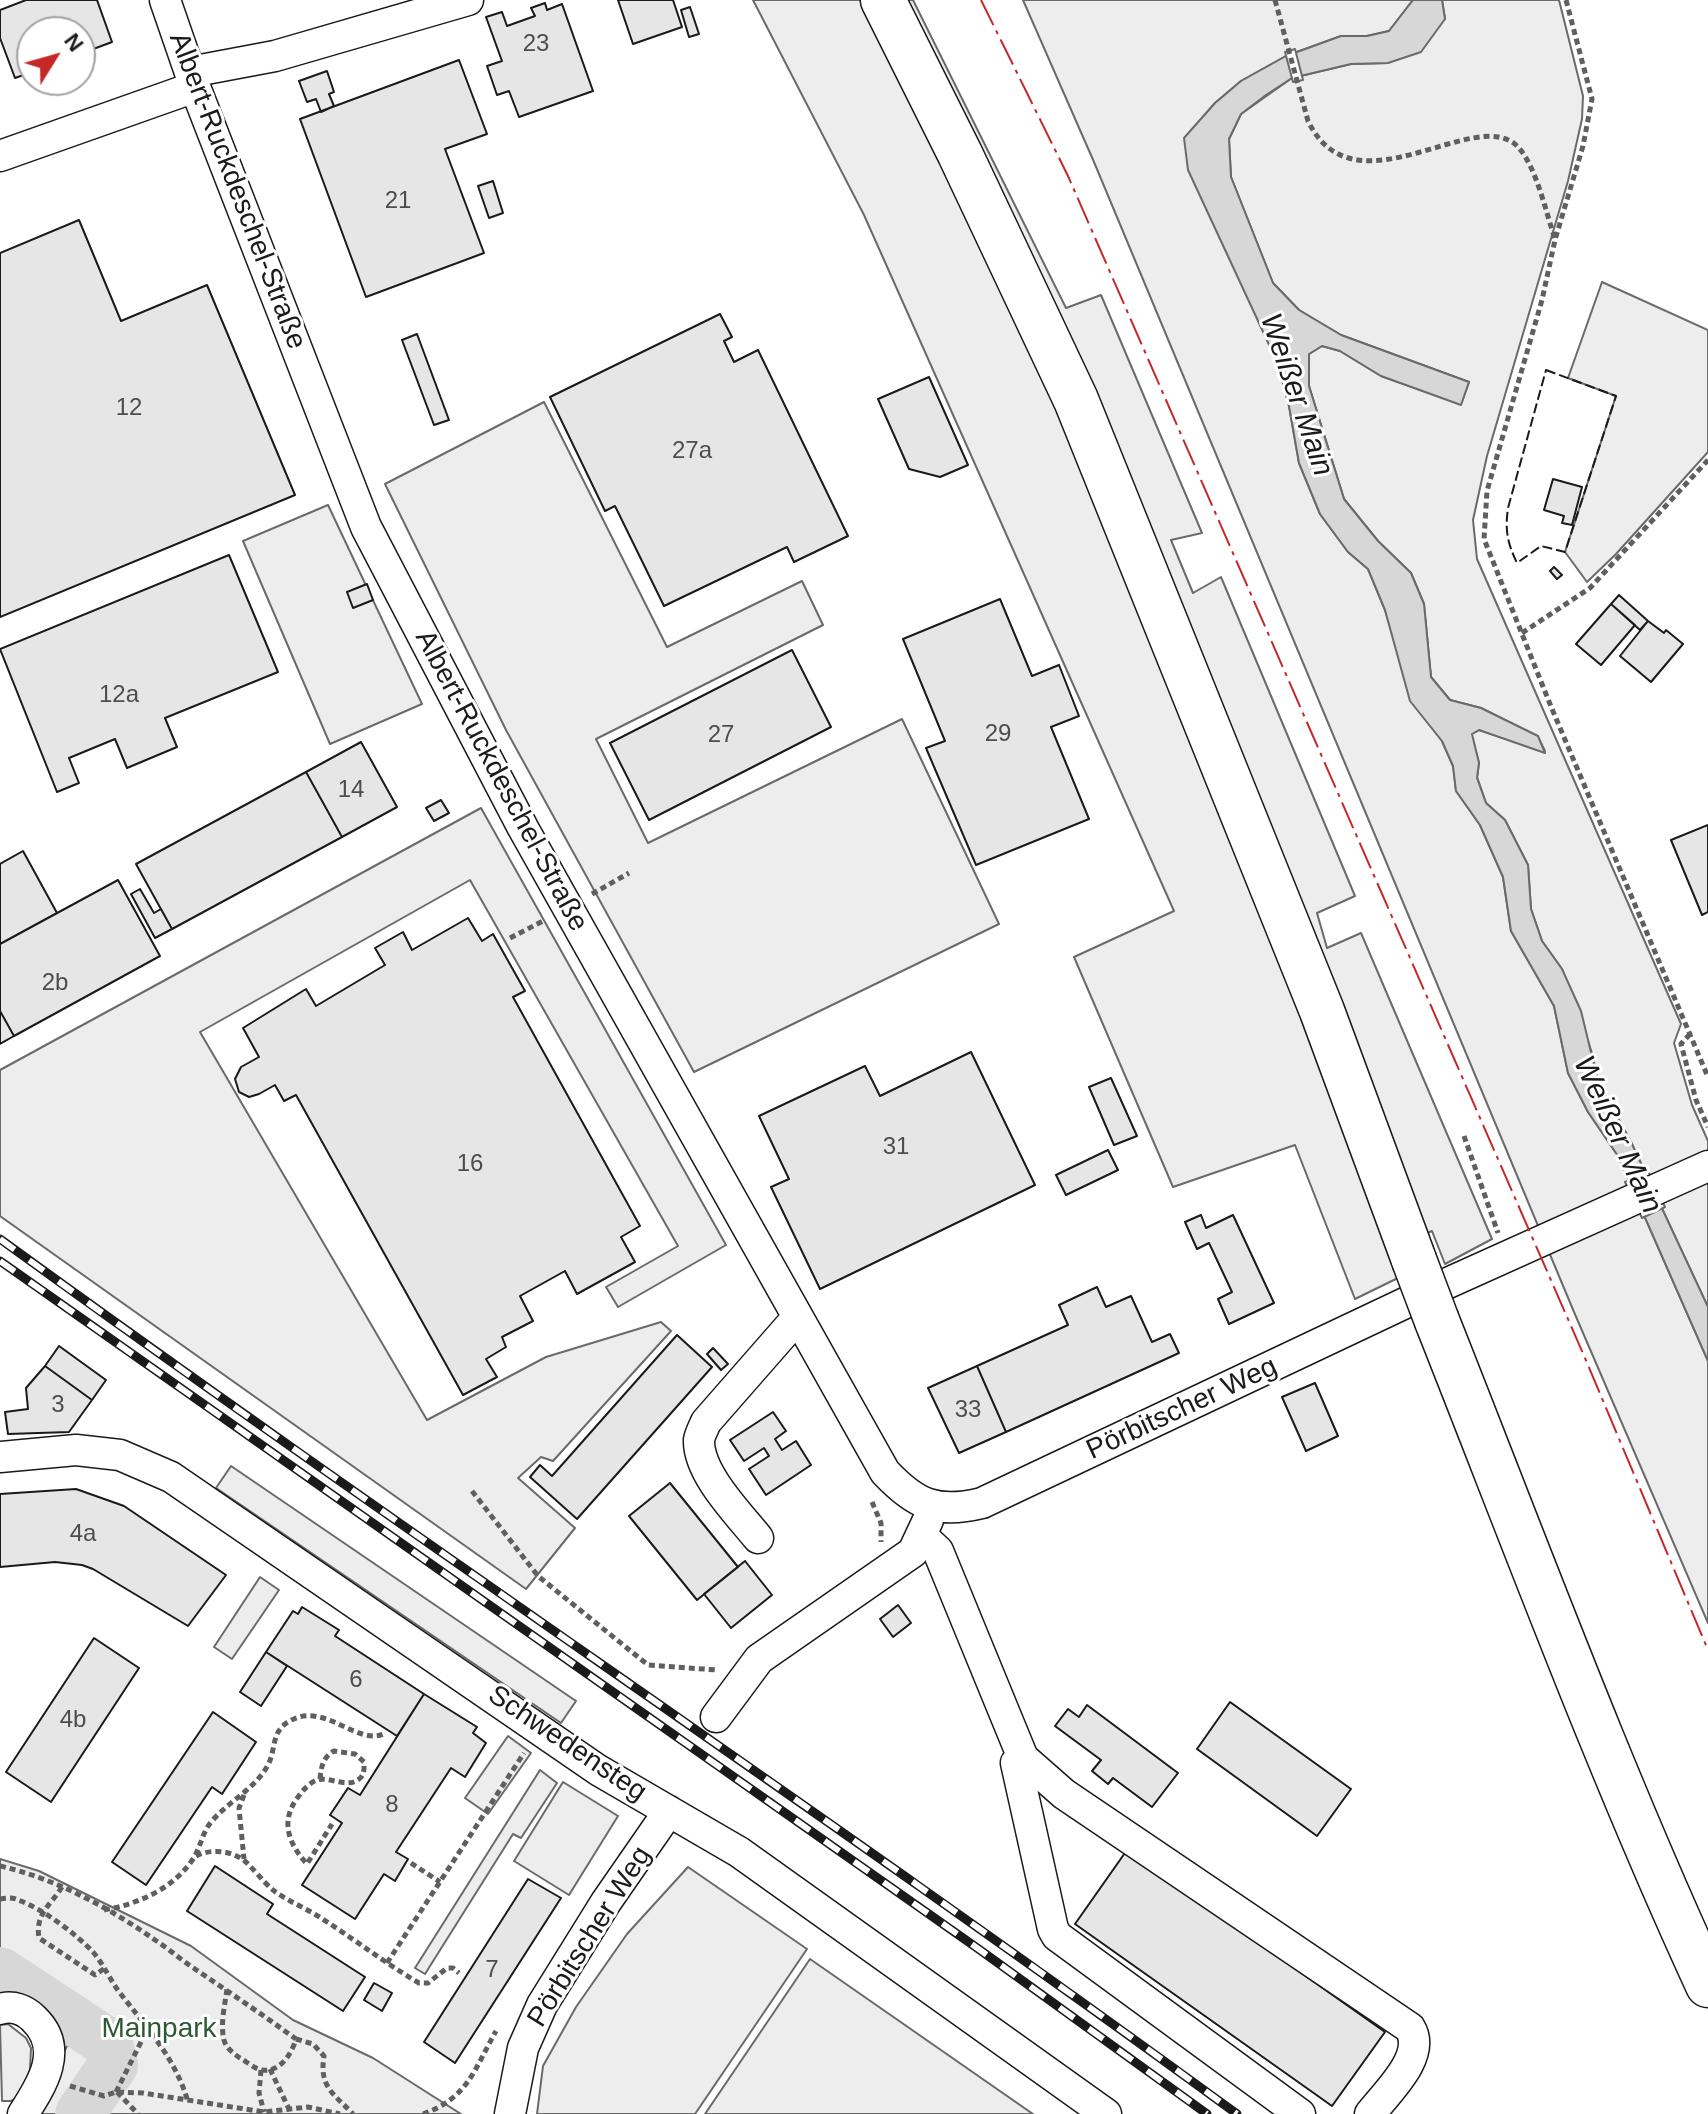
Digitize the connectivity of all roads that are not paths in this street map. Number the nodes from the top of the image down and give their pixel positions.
1 (165, 0) edge
2 (468, 0) edge
3 (883, 0) edge
4 (193, 80) junction
5 (0, 156) edge
6 (1708, 1166) edge
7 (797, 1318) junction
8 (0, 1457) edge
9 (934, 1508) junction
10 (921, 1535) junction
11 (758, 1538) dead end
12 (716, 1717) dead end
13 (1023, 1758) junction
14 (669, 1811) junction
15 (1708, 1985) edge
16 (0, 2009) edge
17 (23, 2114) edge
18 (510, 2114) edge
19 (1106, 2114) edge
20 (1300, 2114) edge
21 (1370, 2114) edge

1 - 4 street, Albert-Ruckdeschel-Straße
2 - 4 street
3 - 15 highway, bridge
4 - 5 street
4 - 7 street, Albert-Ruckdeschel-Straße
6 - 9 street, Pörbitscher Weg
7 - 9 street, Albert-Ruckdeschel-Straße
7 - 11 street
8 - 14 street, Schwedensteg
9 - 10 street
10 - 12 street
10 - 13 street
13 - 20 street
13 - 21 street
14 - 18 street, Pörbitscher Weg
14 - 19 street, Schwedensteg
16 - 17 street

